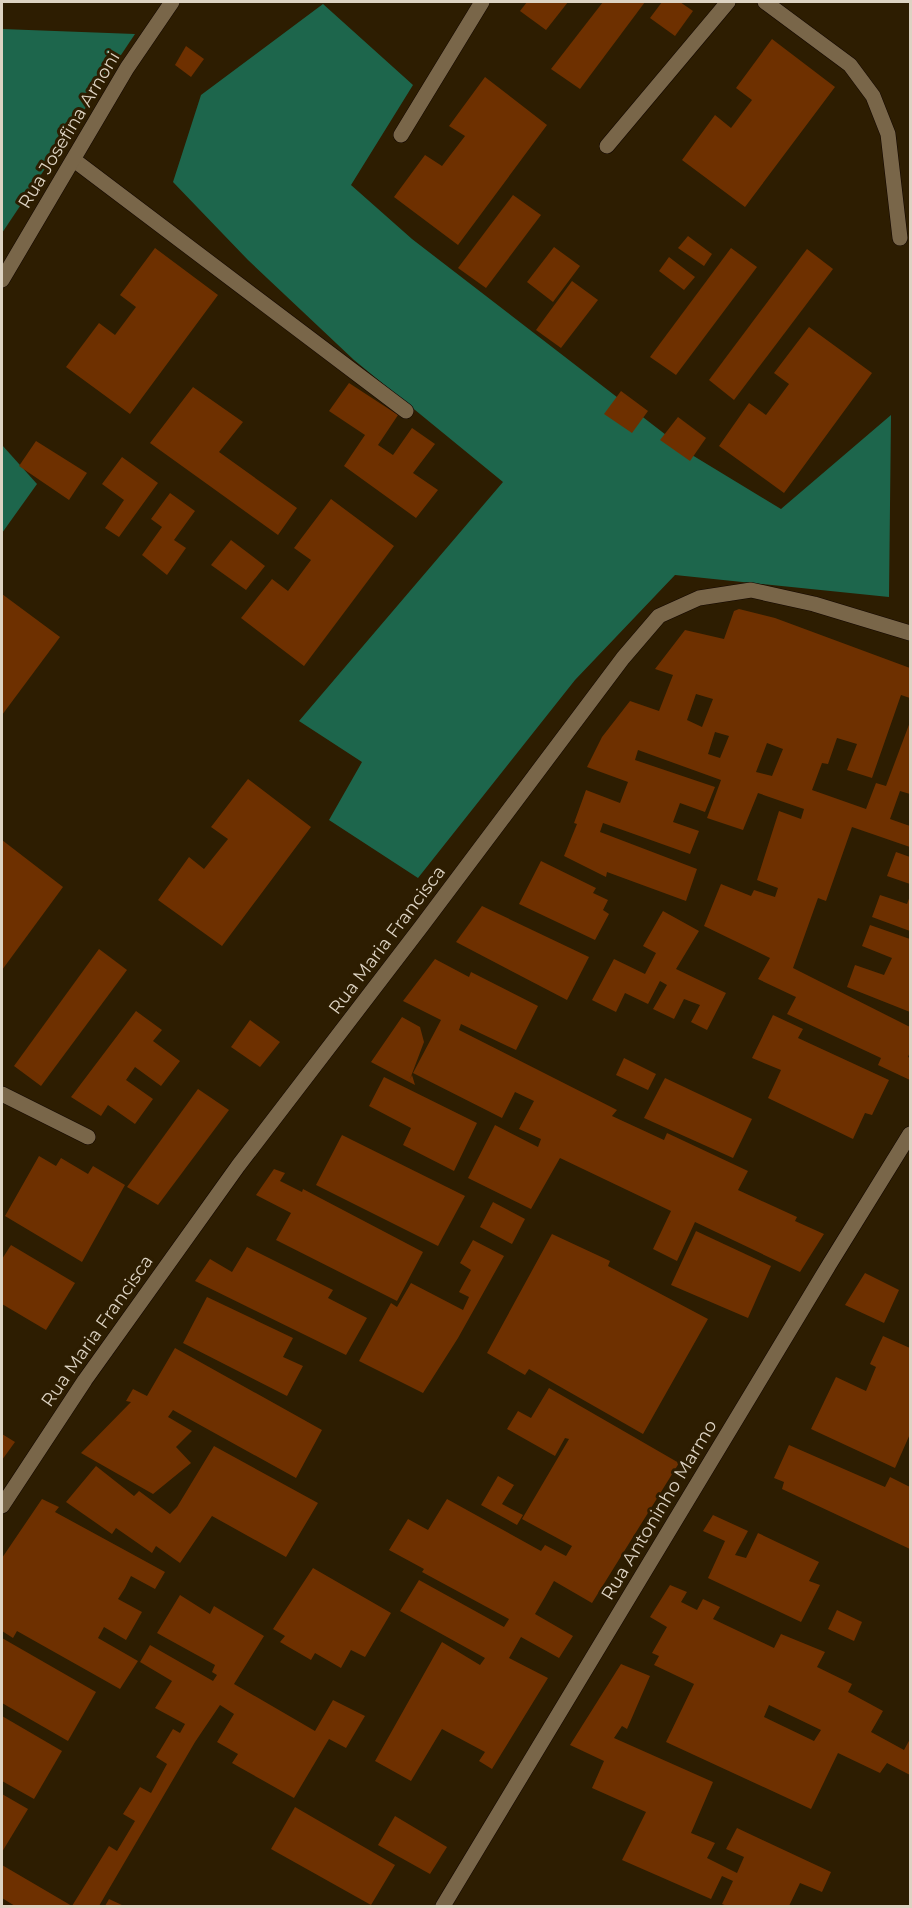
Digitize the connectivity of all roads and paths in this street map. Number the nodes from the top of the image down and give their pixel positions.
1 (172, 2) edge
2 (482, 2) edge
3 (728, 2) edge
4 (765, 2) edge
5 (401, 135) dead end
6 (607, 146) dead end
7 (74, 160) junction
8 (900, 238) dead end
9 (2, 280) edge
10 (406, 411) dead end
11 (910, 633) edge
12 (2, 1094) edge
13 (910, 1134) edge
14 (88, 1137) dead end
15 (2, 1506) edge
16 (443, 1906) edge

1 - 7 street, Rua Josefina Arnoni
2 - 5 street
3 - 6 street
4 - 8 street
7 - 9 street, Rua Josefina Arnoni
7 - 10 street
11 - 15 street, Rua Maria Francisca
12 - 14 street
13 - 16 street, Rua Antoninho Marmo

